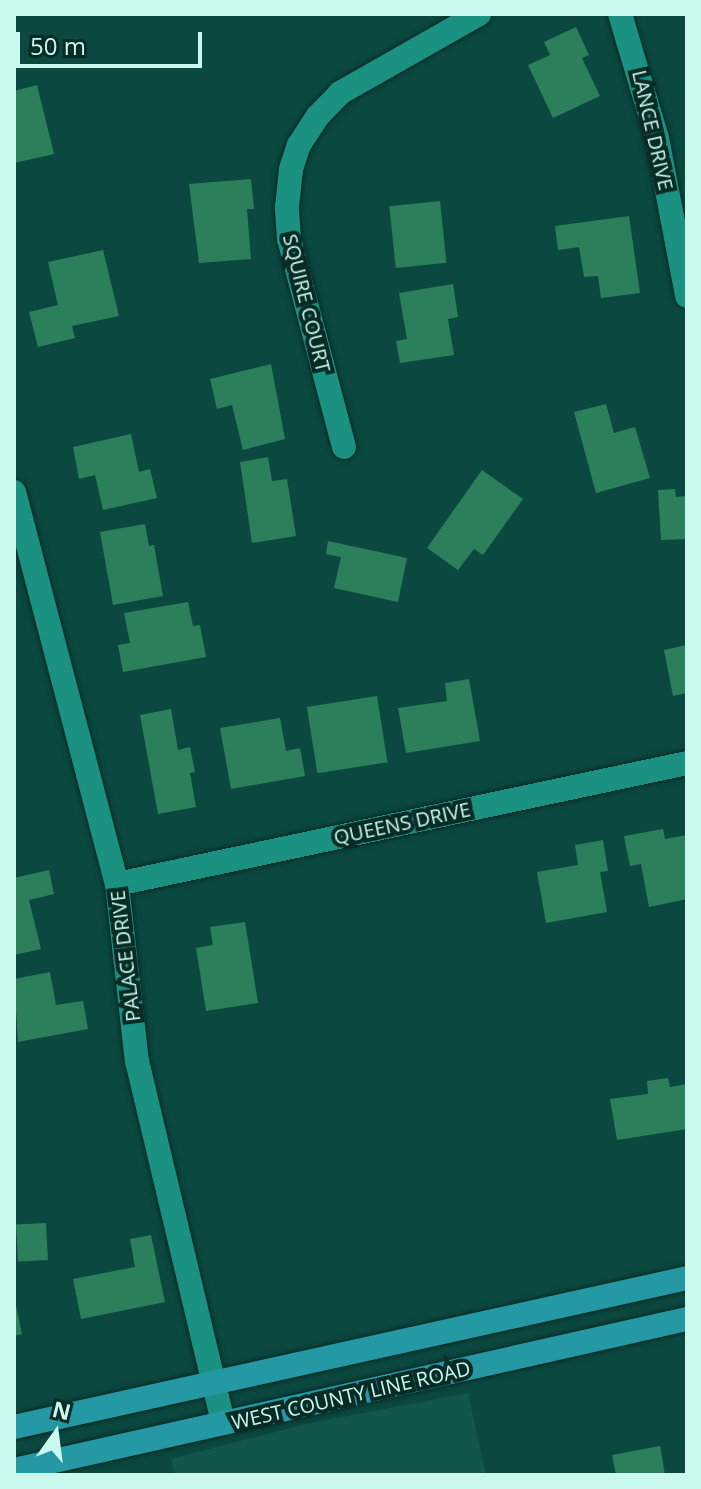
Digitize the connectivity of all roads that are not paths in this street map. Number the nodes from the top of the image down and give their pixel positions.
1 (479, 14) edge
2 (620, 14) edge
3 (687, 296) edge
4 (344, 447) dead end
5 (14, 492) edge
6 (687, 763) edge
7 (117, 884) junction
8 (687, 1278) edge
9 (687, 1319) edge
10 (215, 1383) junction
11 (223, 1423) junction
12 (14, 1427) edge
13 (14, 1470) edge

1 - 4 street, SQUIRE COURT
2 - 3 street, LANCE DRIVE
5 - 7 street, PALACE DRIVE
6 - 7 street, QUEENS DRIVE
7 - 10 street, PALACE DRIVE
8 - 10 main road, WEST COUNTY LINE ROAD
9 - 11 main road, WEST COUNTY LINE ROAD
10 - 11 street, PALACE DRIVE
10 - 12 main road, WEST COUNTY LINE ROAD
11 - 13 main road, WEST COUNTY LINE ROAD

